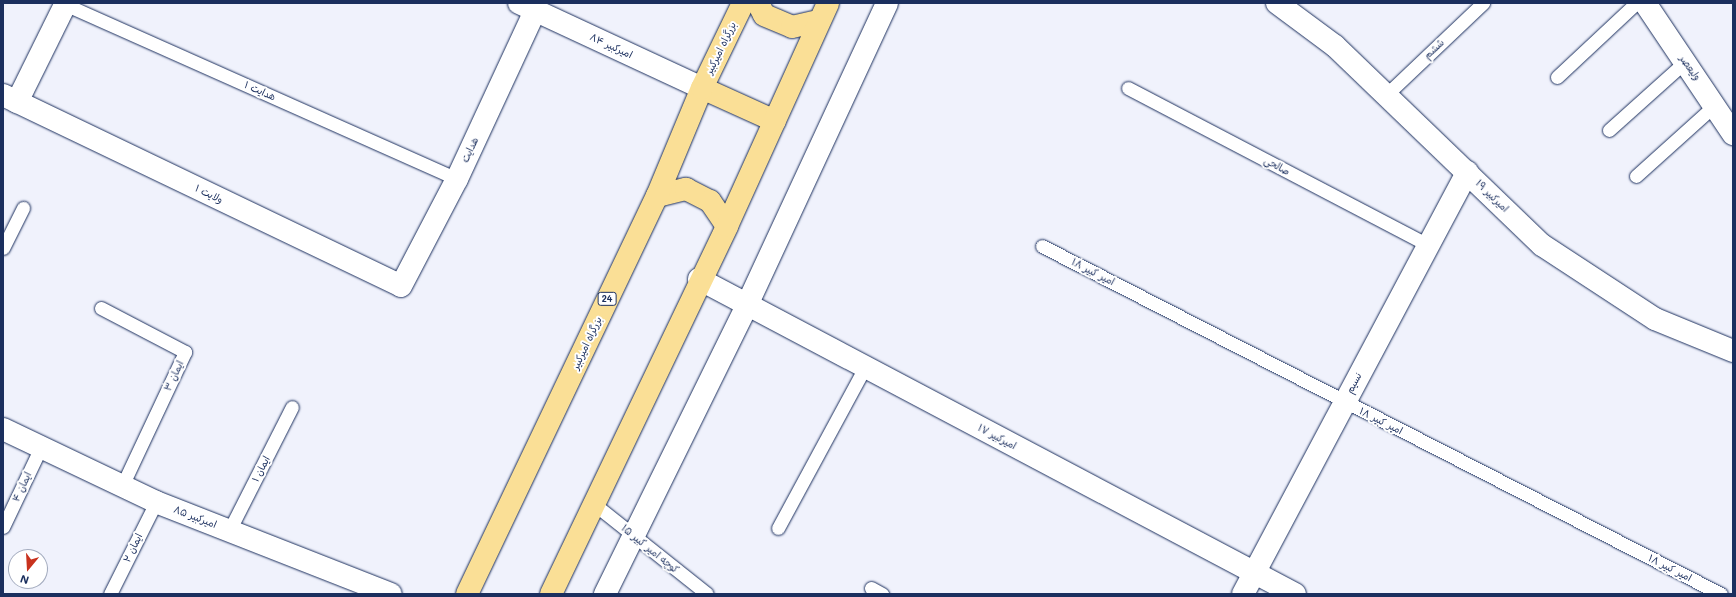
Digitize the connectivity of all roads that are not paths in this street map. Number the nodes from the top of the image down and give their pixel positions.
1 (64, 3) edge
2 (743, 3) edge
3 (758, 3) edge
4 (887, 3) edge
5 (1278, 3) edge
6 (1483, 3) edge
7 (1636, 3) edge
8 (1644, 3) edge
9 (527, 7) edge
10 (823, 12) edge
11 (1686, 61) junction
12 (1557, 78) dead end
13 (702, 88) junction
14 (1128, 88) dead end
15 (1386, 95) junction
16 (10, 98) edge
17 (1716, 104) junction
18 (775, 121) junction
19 (1609, 130) dead end
20 (1733, 134) edge
21 (1467, 172) junction
22 (1636, 176) dead end
23 (457, 179) junction
24 (657, 196) junction
25 (23, 208) dead end
26 (726, 226) junction
27 (1426, 244) junction
28 (1042, 246) dead end
29 (3, 248) edge
30 (699, 279) junction
31 (401, 286) joint
32 (746, 305) junction
33 (101, 308) dead end
34 (1733, 350) edge
35 (865, 367) junction
36 (1344, 402) junction
37 (292, 407) dead end
38 (3, 429) edge
39 (41, 447) junction
40 (122, 486) junction
41 (156, 502) junction
42 (594, 504) junction
43 (3, 527) edge
44 (778, 528) dead end
45 (229, 530) junction
46 (631, 534) junction
47 (1254, 573) junction
48 (110, 594) edge
49 (391, 594) edge
50 (467, 594) edge
51 (551, 594) edge
52 (605, 594) edge
53 (707, 594) edge
54 (1243, 594) edge
55 (1295, 594) edge
56 (1721, 594) edge

1 - 16 street
1 - 23 lane, هدایت ۱
2 - 13 main road, بزرگراه امیرکبیر / 24
3 - 10 main road
4 - 32 street
5 - 15 street, امیرکبیر ۱۹
6 - 15 lane, ششم
7 - 12 lane
8 - 11 street, ولیعصر
9 - 13 street, امیرکبیر ۸۴
9 - 23 street, هدایت
10 - 18 main road
11 - 17 street, ولیعصر
11 - 19 lane
13 - 18 main road
13 - 24 main road, بزرگراه امیرکبیر / 24
14 - 27 lane, صالحی
15 - 21 street, امیرکبیر ۱۹
16 - 31 street, ولایت ۱
17 - 20 street, ولیعصر
17 - 22 lane
18 - 26 main road
21 - 27 street, نسیم
21 - 34 street, امیرکبیر ۱۹
23 - 31 street, هدایت
24 - 26 main road
24 - 50 main road, بزرگراه امیرکبیر / 24
25 - 29 lane
26 - 30 main road
27 - 36 street, نسیم
28 - 36 lane, امیر کبیر ۱۸
30 - 32 street, امیرکبیر ۱۷
30 - 42 main road
32 - 35 street, امیرکبیر ۱۷
32 - 46 street
33 - 40 lane, ایمان ۳
35 - 44 lane
35 - 47 street, امیرکبیر ۱۷
36 - 47 street, نسیم
36 - 56 lane, امیر کبیر ۱۸
37 - 45 lane, ایمان ۱
38 - 39 street, امیرکبیر ۸۵
39 - 40 street, امیرکبیر ۸۵
39 - 43 lane, ایمان ۴
40 - 41 street, امیرکبیر ۸۵
41 - 45 street, امیرکبیر ۸۵
41 - 48 lane, ایمان ۲
42 - 46 lane, کوچه امیر کبیر ۱۵
42 - 51 main road
45 - 49 street, امیرکبیر ۸۵
46 - 52 street
46 - 53 lane, کوچه امیر کبیر ۱۵
47 - 54 street, نسیم
47 - 55 street, امیرکبیر ۱۷

